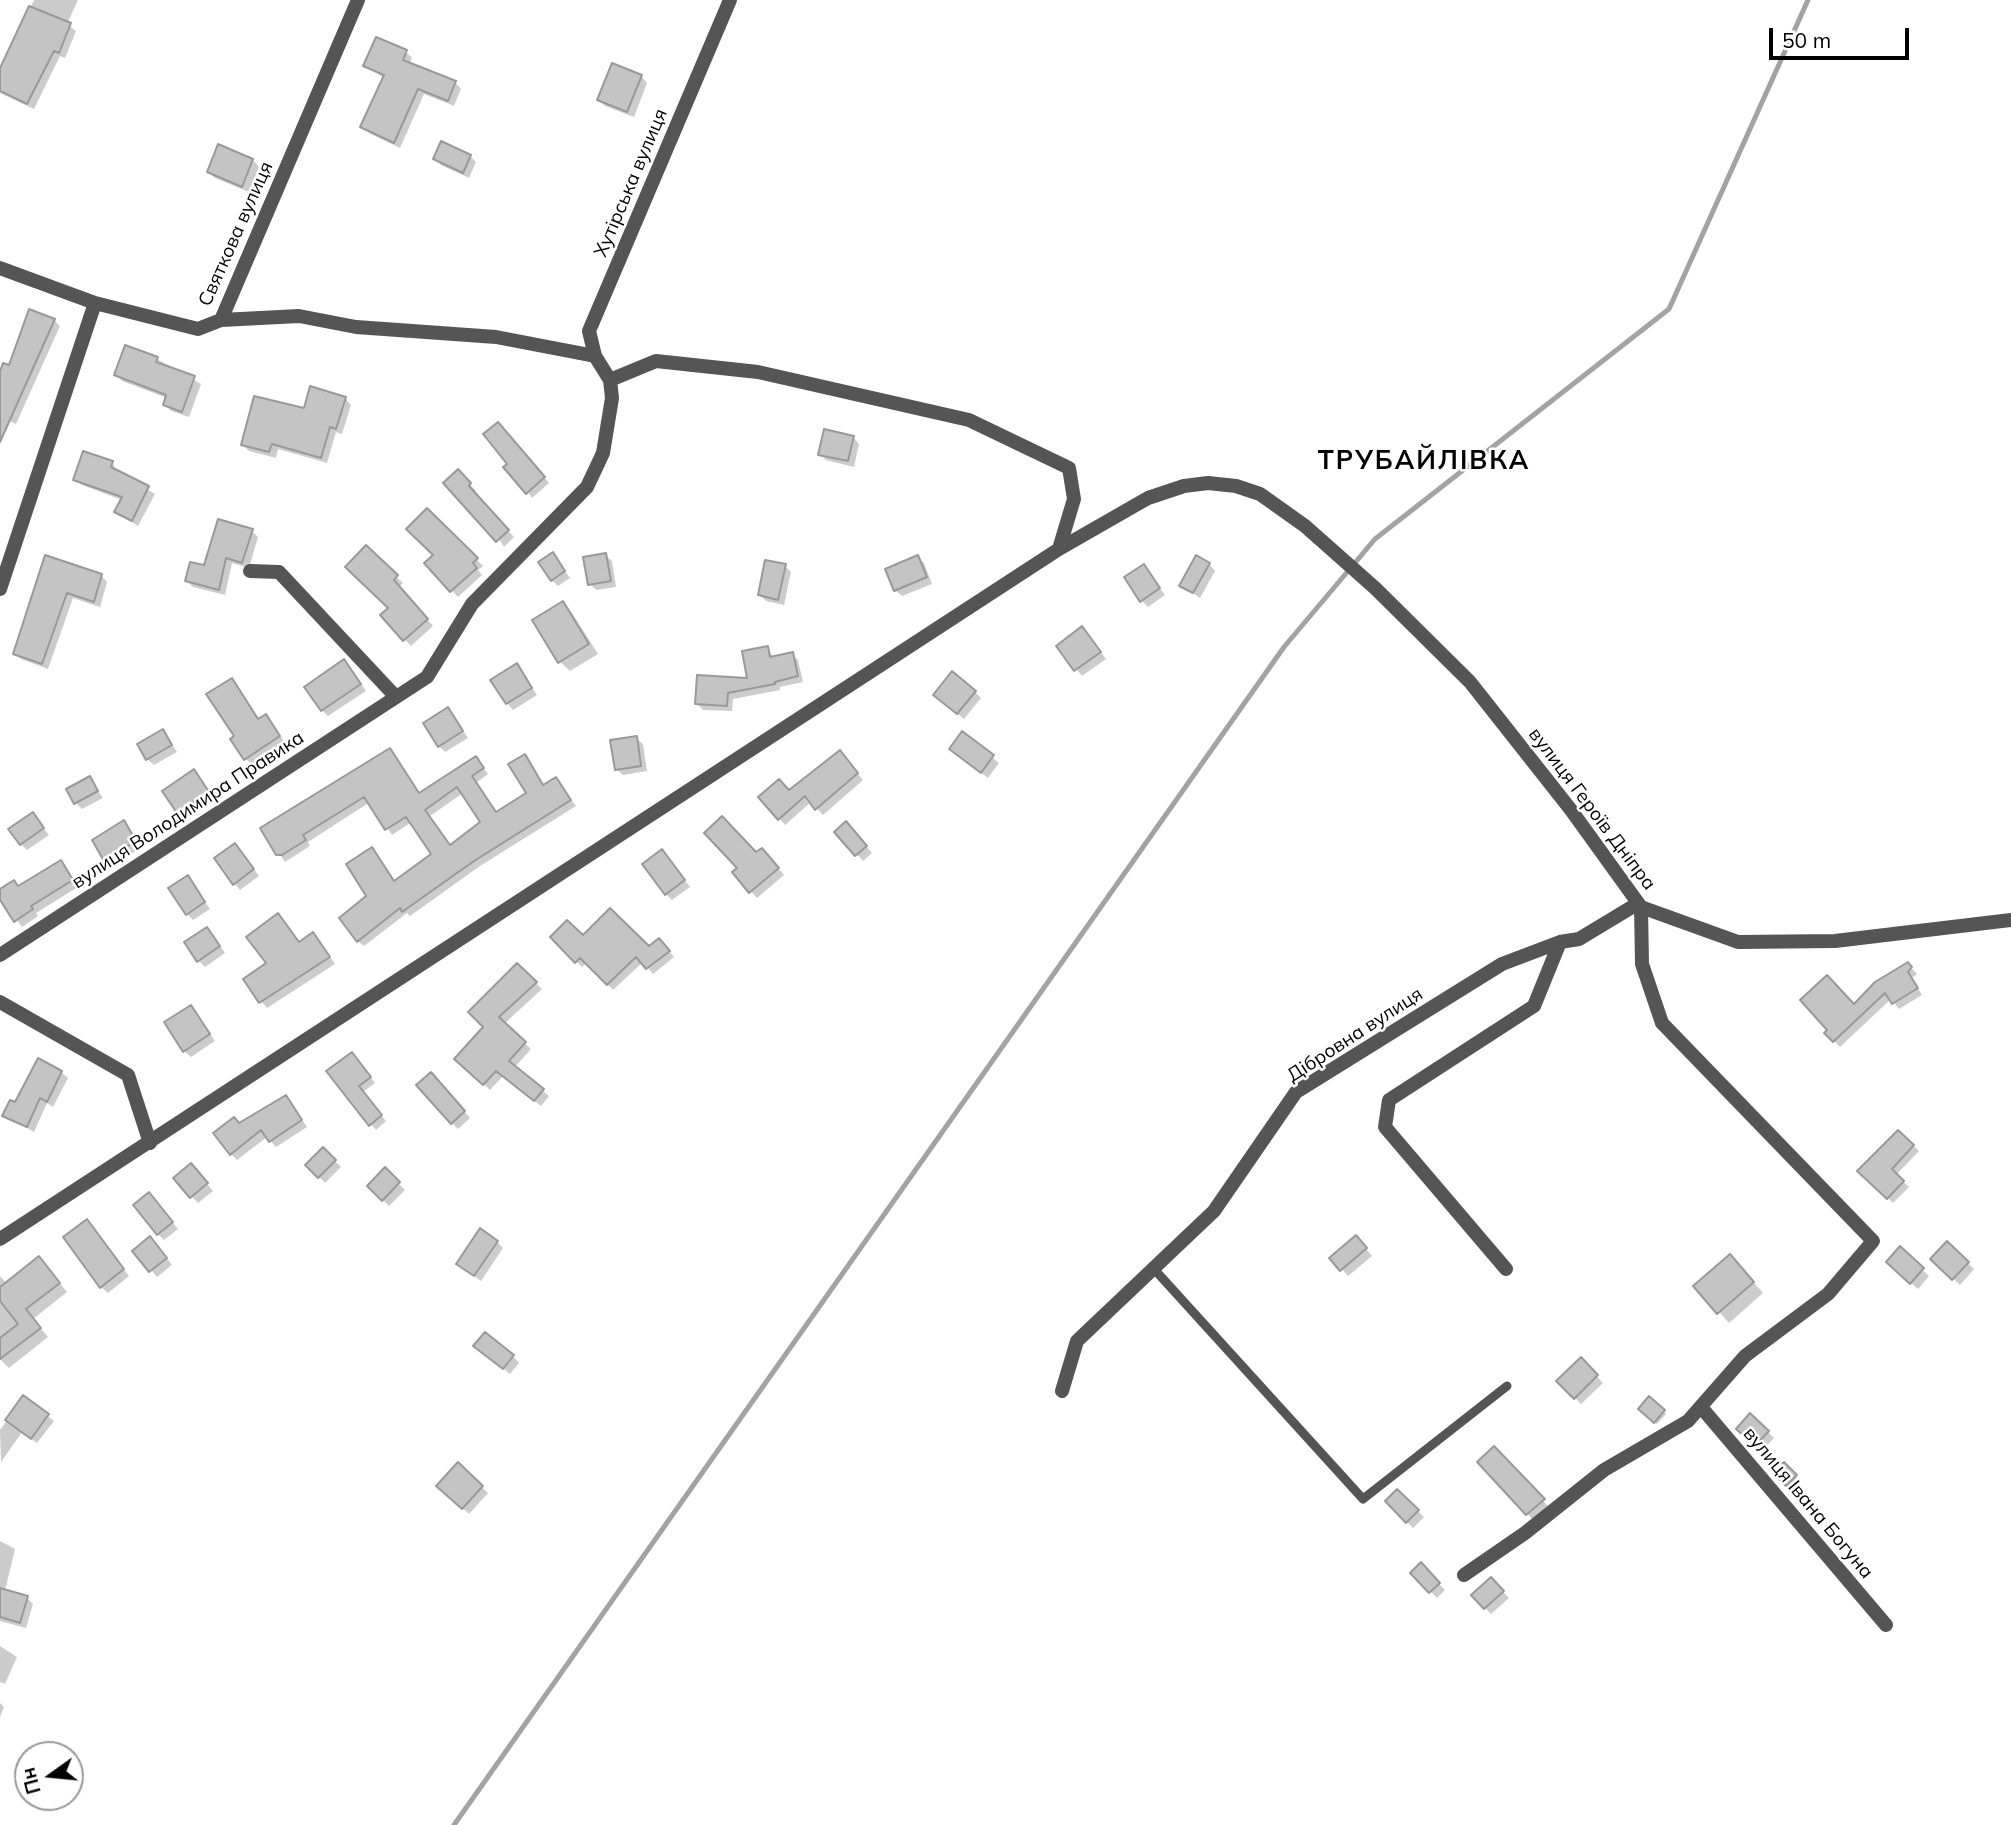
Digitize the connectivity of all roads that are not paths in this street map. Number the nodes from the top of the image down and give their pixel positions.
1 (358, 0) edge
2 (730, 0) edge
3 (0, 268) edge
4 (96, 303) junction
5 (221, 320) junction
6 (595, 356) junction
7 (610, 380) junction
8 (1059, 549) junction
9 (250, 571) dead end
10 (0, 589) edge
11 (396, 697) junction
12 (1639, 906) junction
13 (2011, 920) edge
14 (1560, 942) junction
15 (0, 955) edge
16 (0, 1002) edge
17 (150, 1143) junction
18 (0, 1239) edge
19 (1154, 1269) junction
20 (1506, 1269) dead end
21 (1507, 1386) dead end
22 (1062, 1391) dead end
23 (1701, 1407) junction
24 (1464, 1575) dead end
25 (1886, 1625) dead end

1 - 5 street, Святкова вулиця
2 - 6 street, Хутірська вулиця
3 - 4 street, Святкова вулиця
4 - 5 street, Святкова вулиця
4 - 10 street
5 - 6 street
6 - 7 street, Хутірська вулиця
7 - 8 street
7 - 11 street, вулиця Володимира Правика
8 - 12 street, вулиця Героїв Дніпра
8 - 17 street, вулиця Героїв Дніпра
9 - 11 street
11 - 15 street, вулиця Володимира Правика
12 - 13 street, вулиця Героїв Дніпра
12 - 14 street, Дібровна вулиця
12 - 23 street
14 - 19 street, Дібровна вулиця
14 - 20 street
16 - 17 street
17 - 18 street, вулиця Героїв Дніпра
19 - 21 lane
19 - 22 street, Дібровна вулиця
23 - 24 street
23 - 25 street, вулиця Івана Богуна

